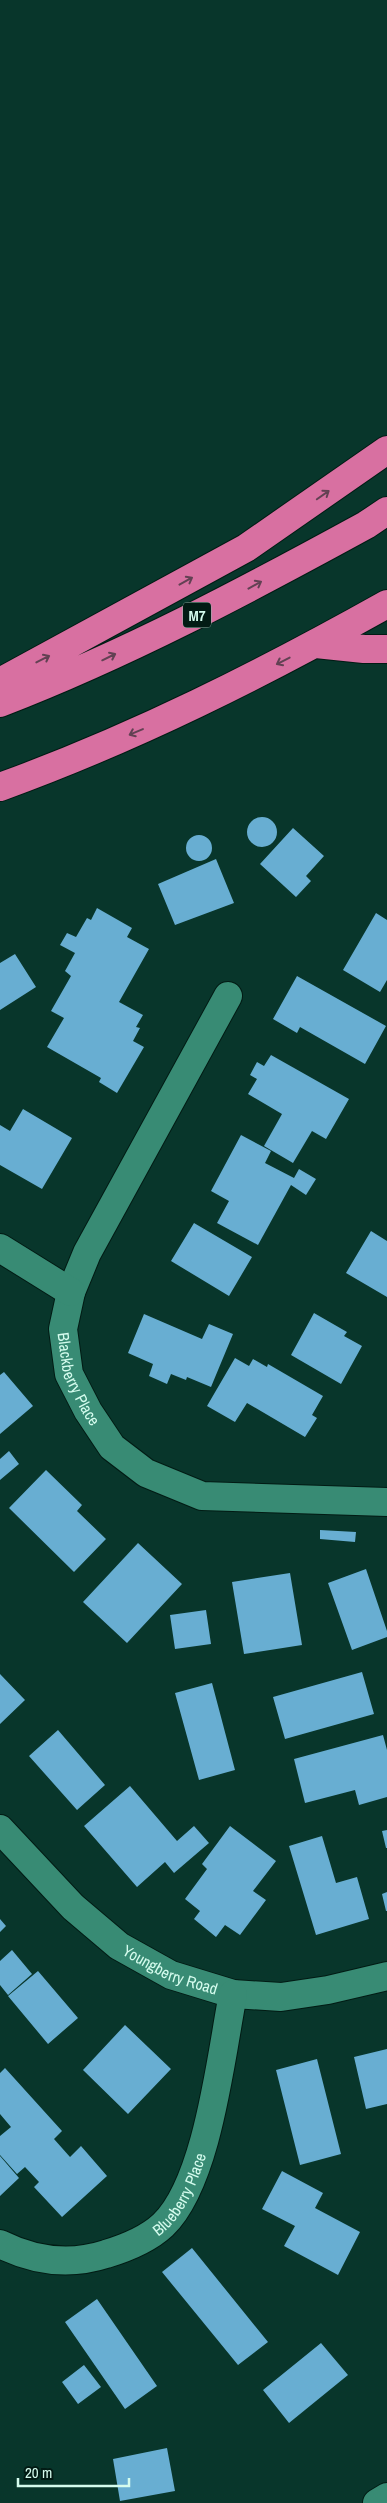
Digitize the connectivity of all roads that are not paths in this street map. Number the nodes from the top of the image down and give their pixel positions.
1 (387, 450) edge
2 (387, 511) edge
3 (387, 604) edge
4 (316, 644) junction
5 (387, 649) edge
6 (0, 682) edge
7 (0, 703) edge
8 (0, 787) edge
9 (228, 996) dead end
10 (0, 1248) edge
11 (71, 1292) junction
12 (387, 1502) edge
13 (0, 1829) edge
14 (387, 1976) edge
15 (233, 1994) junction
16 (0, 2244) edge
17 (387, 2496) edge
18 (377, 2503) edge

6 -> 1 highway
7 -> 2 highway, M7
3 - 4 highway
4 - 5 highway
4 -> 8 highway
9 - 11 street, Blackberry Place
10 - 11 street
11 - 12 street, Blackberry Place
13 - 15 street, Youngberry Road
14 - 15 street, Youngberry Road
15 - 16 street, Blueberry Place
17 - 18 street

